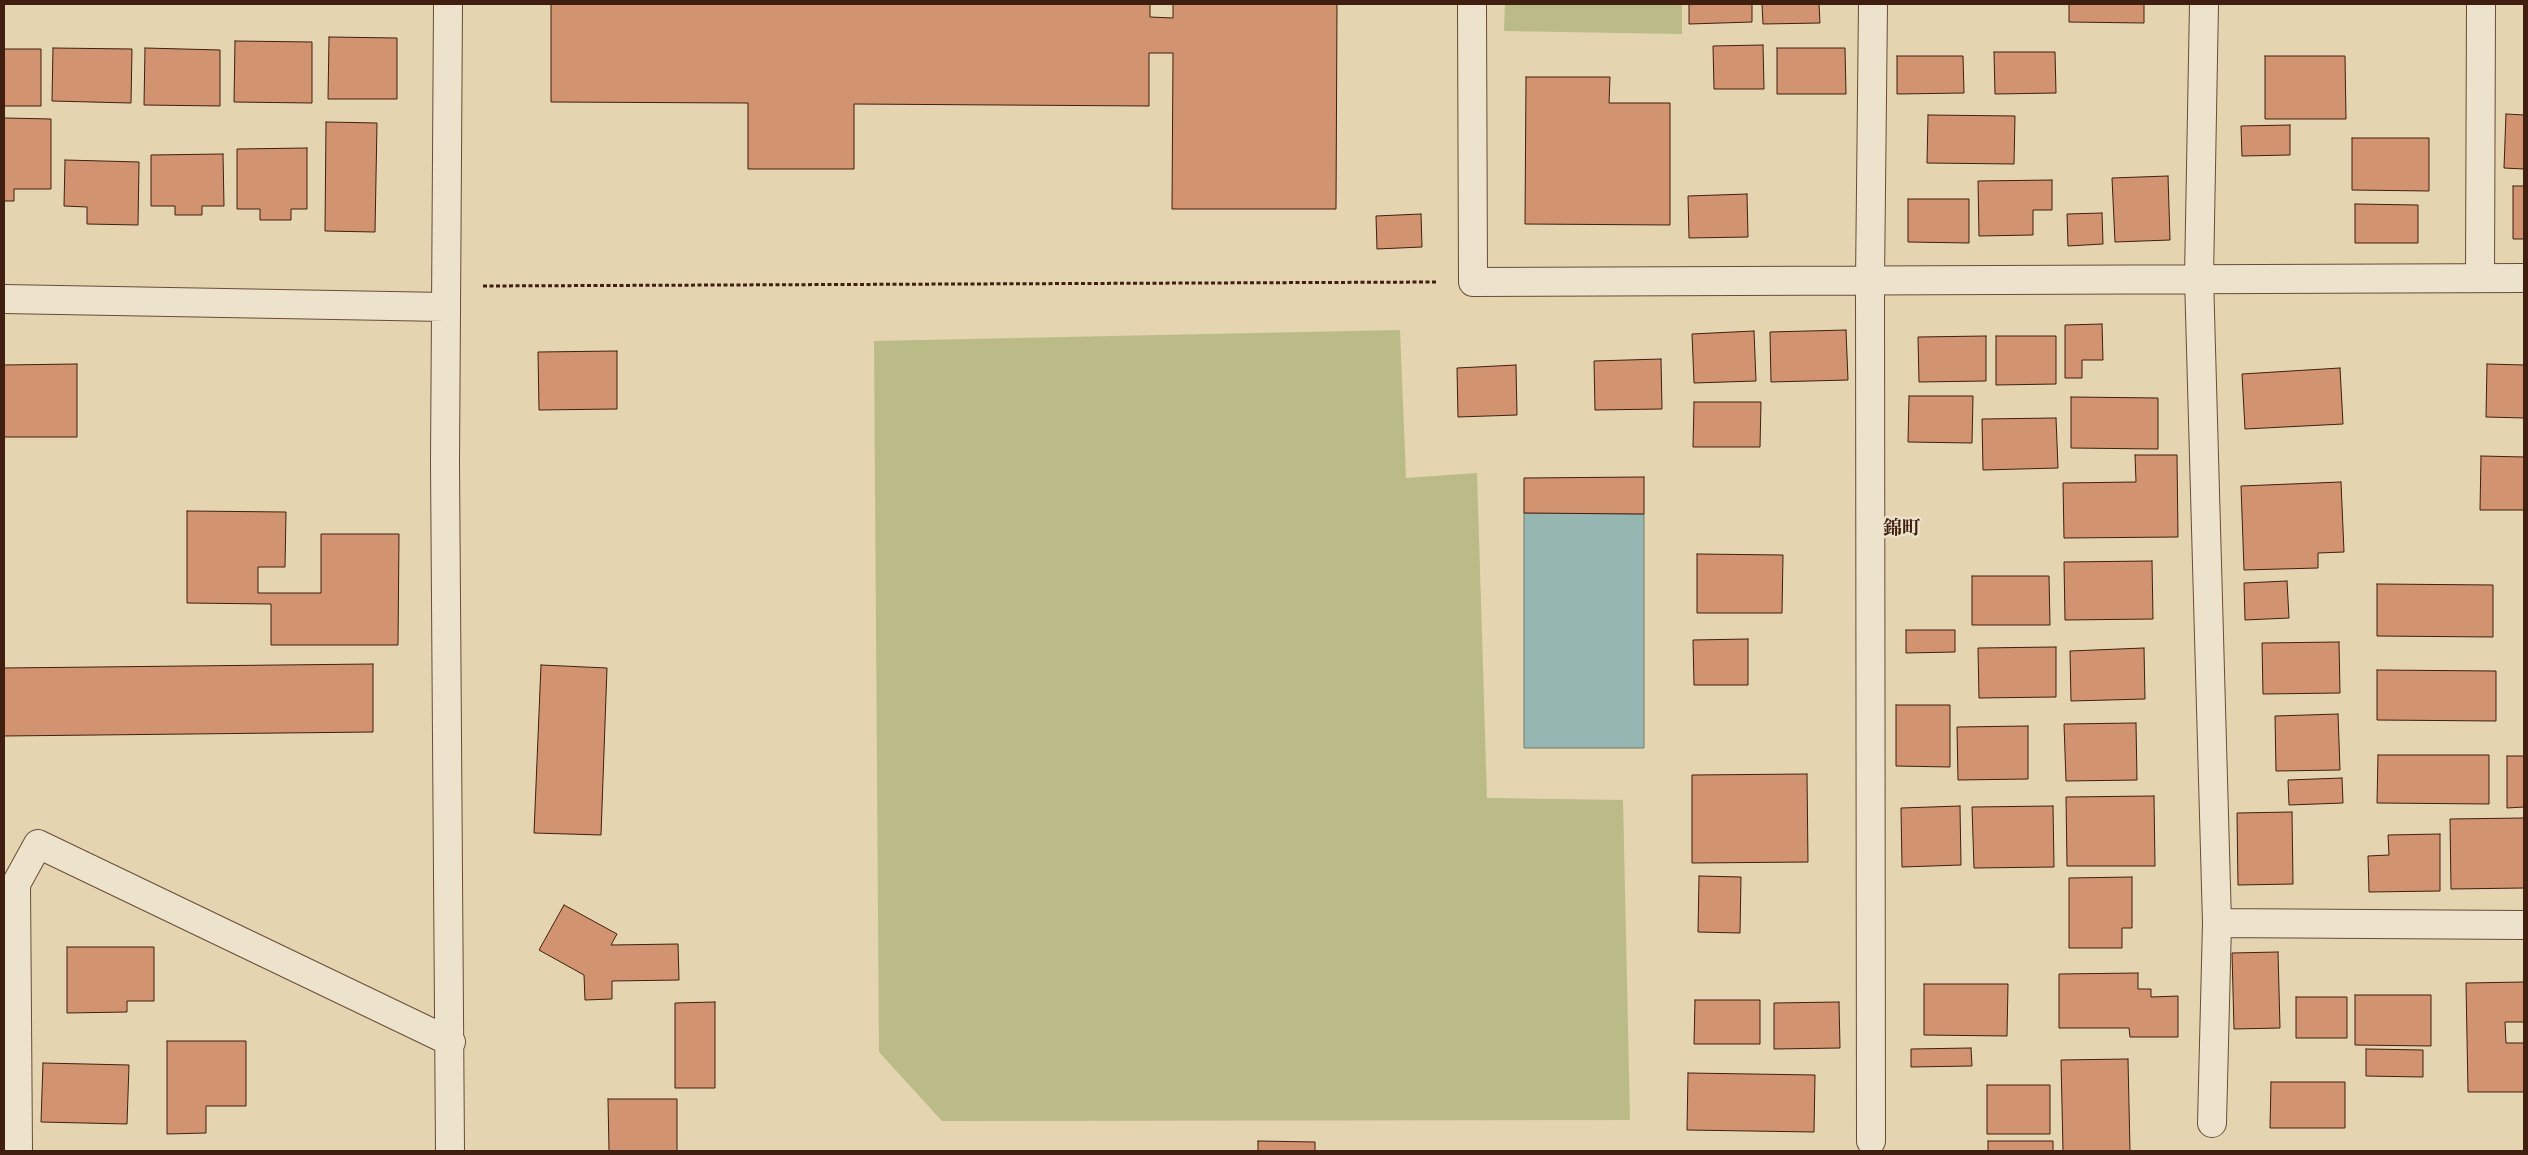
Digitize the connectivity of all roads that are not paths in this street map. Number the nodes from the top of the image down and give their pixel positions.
1 (448, 4) edge
2 (1472, 4) edge
3 (1873, 4) edge
4 (2204, 4) edge
5 (2481, 4) edge
6 (2199, 278) junction
7 (2480, 278) junction
8 (2524, 278) edge
9 (1870, 282) junction
10 (445, 296) junction
11 (4, 299) edge
12 (2217, 923) junction
13 (2524, 925) edge
14 (451, 1042) junction
15 (2212, 1123) dead end
16 (1871, 1141) dead end
17 (18, 1151) edge
18 (450, 1151) edge

1 - 10 street
2 - 9 street
3 - 9 street
4 - 6 street
5 - 7 street
6 - 7 street
6 - 9 street
6 - 12 street
7 - 8 street
9 - 16 street
10 - 11 street
10 - 14 street
12 - 13 street
12 - 15 street
14 - 17 street
14 - 18 street

